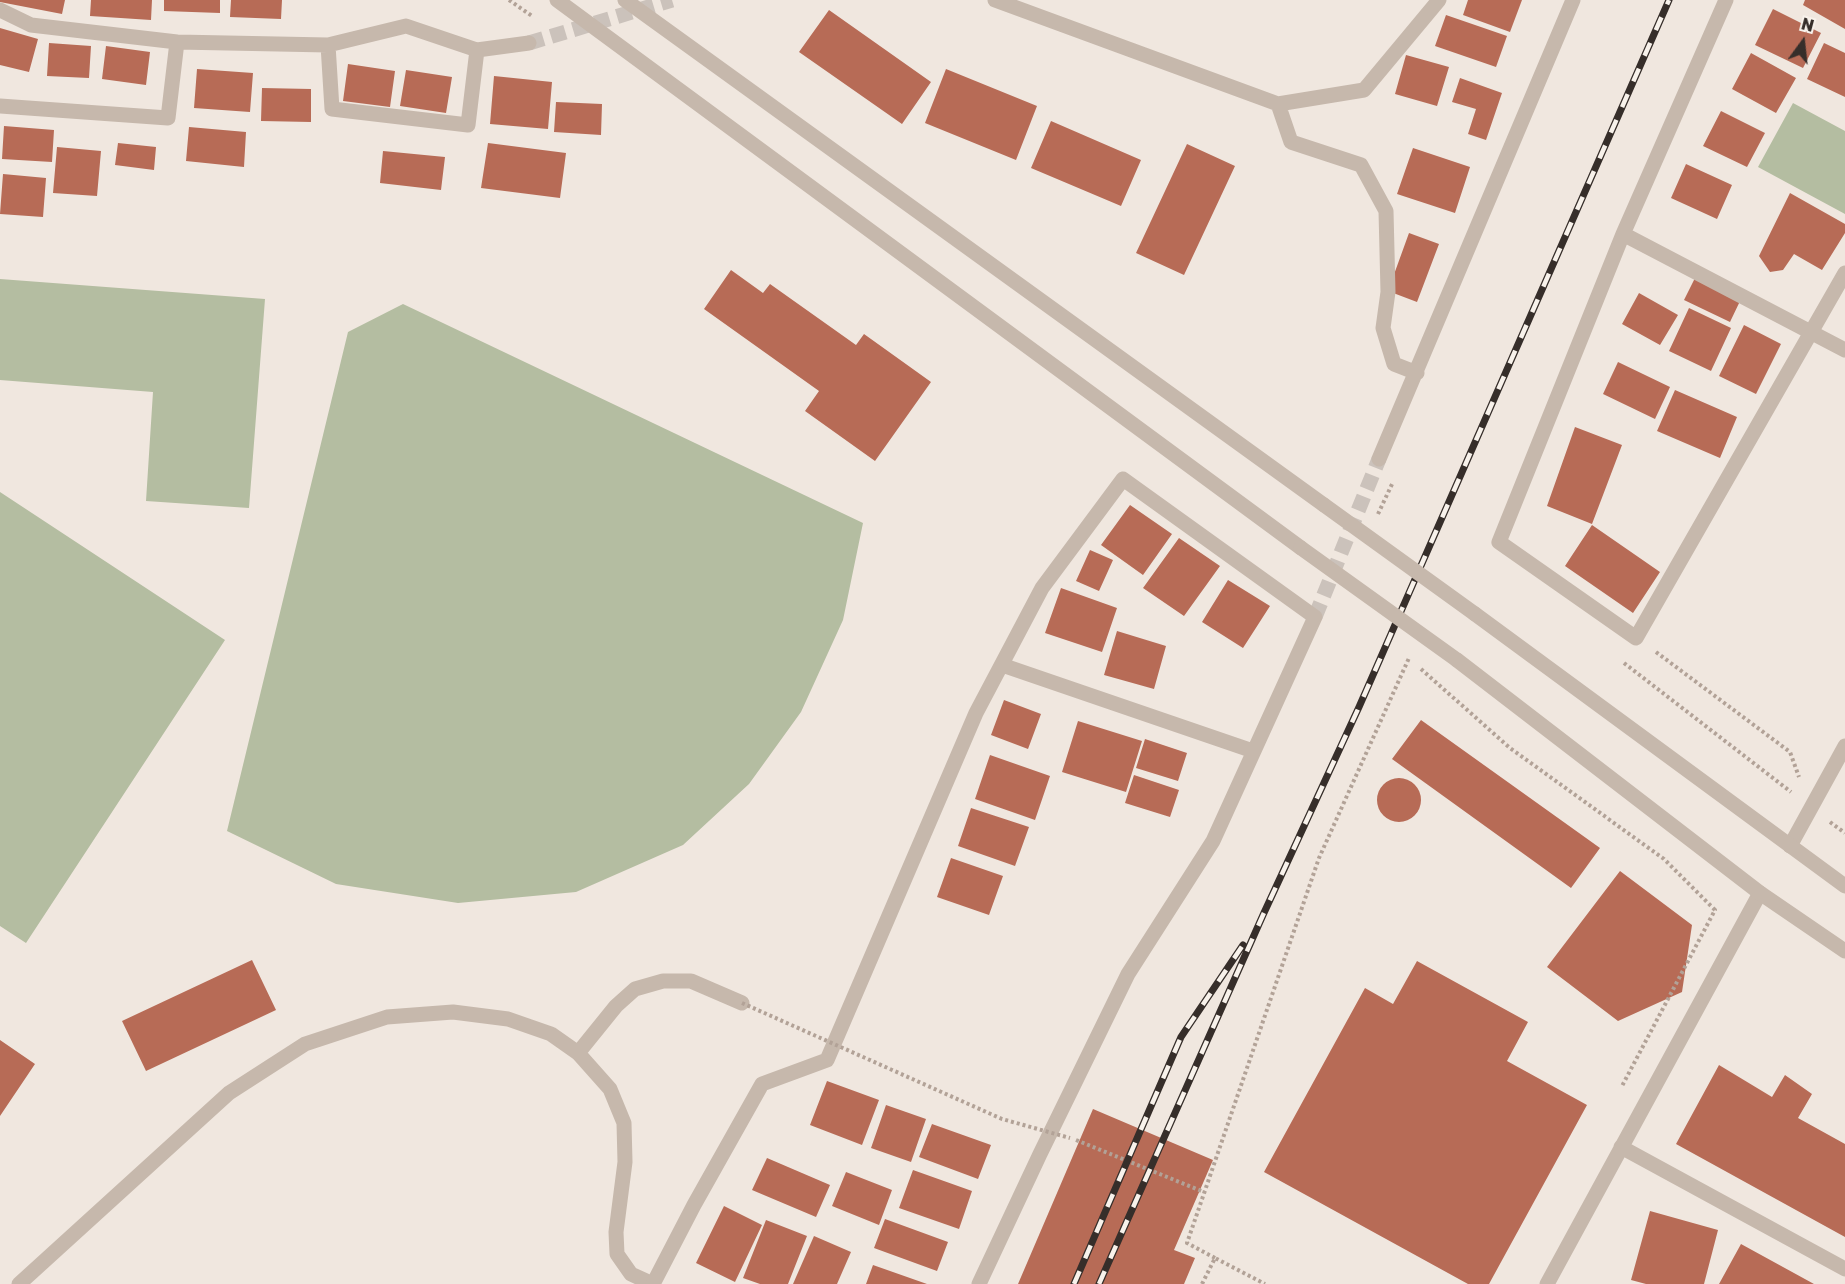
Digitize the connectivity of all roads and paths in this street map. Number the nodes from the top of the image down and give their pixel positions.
1 (557, 0) edge
2 (625, 0) edge
3 (995, 0) edge
4 (1439, 0) edge
5 (1573, 0) edge
6 (1726, 0) edge
7 (0, 10) edge
8 (177, 42) junction
9 (529, 43) tunnel mouth
10 (328, 45) junction
11 (477, 50) junction
12 (1278, 104) junction
13 (0, 106) edge
14 (1623, 234) junction
15 (1845, 273) edge
16 (1813, 332) junction
17 (1845, 350) edge
18 (1417, 373) junction
19 (1379, 459) tunnel mouth
20 (1636, 638) junction
21 (1616, 657) dead end
22 (1002, 665) junction
23 (1845, 746) edge
24 (1253, 752) junction
25 (1811, 807) junction
26 (1845, 833) edge
27 (1790, 846) junction
28 (1845, 886) edge
29 (1760, 893) junction
30 (1845, 951) edge
31 (742, 1003) joint
32 (578, 1053) junction
33 (1622, 1086) dead end
34 (1621, 1147) junction
35 (1204, 1192) junction
36 (1215, 1258) junction
37 (1845, 1269) edge
38 (19, 1284) edge
39 (654, 1284) edge
40 (979, 1284) edge
41 (1202, 1284) edge
42 (1265, 1284) edge
43 (1547, 1284) edge

1 - 29 street, bridge
2 - 27 street, bridge
3 - 12 street
4 - 12 street
5 - 18 street
6 - 14 street
7 - 8 street
8 - 10 street
8 - 13 street
9 - 11 street
10 - 11 street
10 - 11 street
12 - 18 street
14 - 16 street
14 - 20 street
15 - 16 street
16 - 17 street
16 - 20 street
18 - 19 street
20 - 25 path
21 - 25 path
22 - 24 street
22 - 24 street
22 - 39 street
23 - 25 street
24 - 40 street
25 - 26 path
25 - 27 street
27 - 28 street
29 - 30 street
29 - 34 street
31 - 32 street
31 - 35 path, bridge
32 - 38 street
32 - 39 street
33 - 35 path
34 - 37 street
34 - 43 street
35 - 36 path
36 - 41 path
36 - 42 path

